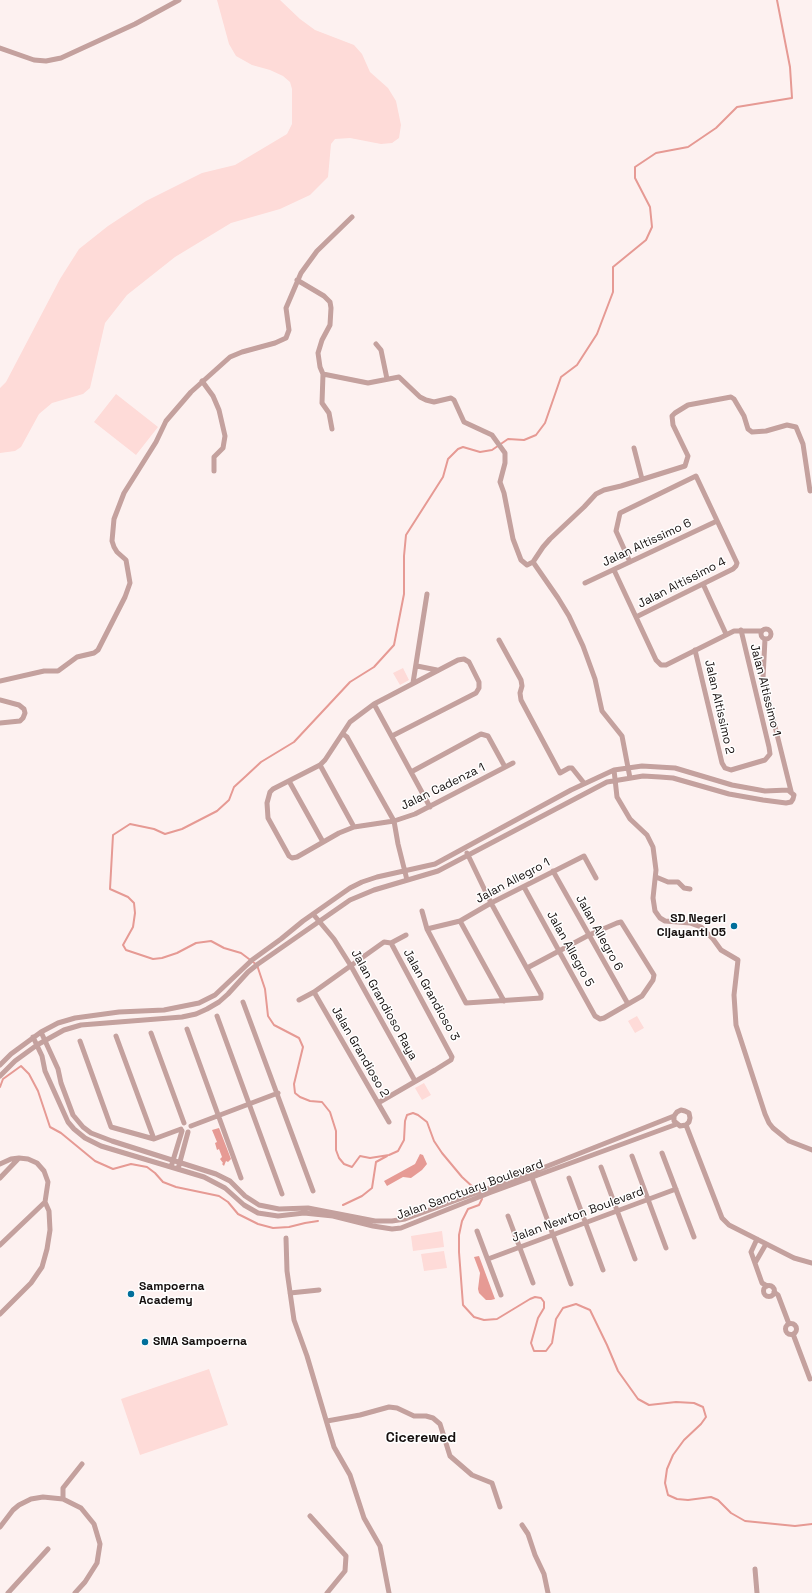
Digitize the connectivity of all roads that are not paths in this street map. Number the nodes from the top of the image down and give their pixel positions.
1 (179, 0) edge
2 (0, 48) edge
3 (352, 217) dead end
4 (297, 280) junction
5 (376, 344) dead end
6 (323, 374) junction
7 (386, 379) junction
8 (202, 382) junction
9 (332, 429) dead end
10 (634, 448) dead end
11 (214, 471) dead end
12 (642, 479) junction
13 (810, 491) dead end
14 (717, 521) junction
15 (533, 562) junction
16 (630, 562) junction
17 (614, 570) junction
18 (585, 584) dead end
19 (703, 584) junction
20 (427, 594) dead end
21 (636, 617) junction
22 (741, 630) junction
23 (762, 631) junction
24 (726, 634) junction
25 (765, 639) junction
26 (499, 640) dead end
27 (695, 650) junction
28 (417, 666) junction
29 (438, 670) junction
30 (0, 681) edge
31 (413, 683) junction
32 (0, 700) edge
33 (374, 704) junction
34 (0, 723) edge
35 (342, 734) junction
36 (392, 736) junction
37 (513, 763) dead end
38 (320, 765) junction
39 (505, 767) junction
40 (628, 768) junction
41 (724, 768) joint
42 (614, 770) junction
43 (411, 772) junction
44 (630, 778) junction
45 (289, 781) junction
46 (615, 781) junction
47 (584, 783) junction
48 (791, 791) junction
49 (430, 807) junction
50 (394, 821) junction
51 (354, 826) junction
52 (323, 842) junction
53 (465, 849) junction
54 (468, 856) junction
55 (405, 871) junction
56 (553, 871) junction
57 (656, 877) junction
58 (596, 878) dead end
59 (407, 880) junction
60 (524, 887) junction
61 (690, 889) dead end
62 (491, 903) junction
63 (422, 911) dead end
64 (313, 914) junction
65 (320, 921) junction
66 (460, 921) junction
67 (427, 929) junction
68 (406, 935) dead end
69 (589, 936) junction
70 (391, 943) junction
71 (559, 950) junction
72 (351, 966) junction
73 (527, 968) junction
74 (314, 992) junction
75 (299, 1000) dead end
76 (504, 1001) junction
77 (243, 1002) dead end
78 (628, 1004) junction
79 (217, 1016) dead end
80 (187, 1029) dead end
81 (41, 1032) junction
82 (151, 1033) dead end
83 (116, 1036) dead end
84 (33, 1038) junction
85 (44, 1040) junction
86 (80, 1040) dead end
87 (37, 1045) junction
88 (50, 1053) junction
89 (42, 1056) junction
90 (0, 1065) edge
91 (0, 1076) edge
92 (415, 1081) junction
93 (62, 1083) junction
94 (53, 1087) junction
95 (278, 1093) junction
96 (378, 1103) junction
97 (249, 1104) junction
98 (218, 1116) junction
99 (674, 1116) junction
100 (389, 1122) dead end
101 (184, 1123) junction
102 (677, 1124) junction
103 (686, 1125) junction
104 (191, 1126) junction
105 (183, 1131) junction
106 (154, 1139) junction
107 (812, 1150) edge
108 (662, 1153) dead end
109 (632, 1156) dead end
110 (19, 1158) junction
111 (173, 1160) junction
112 (180, 1162) junction
113 (0, 1164) edge
114 (171, 1167) junction
115 (601, 1167) dead end
116 (178, 1169) junction
117 (531, 1175) junction
118 (0, 1178) edge
119 (241, 1178) dead end
120 (569, 1178) dead end
121 (676, 1189) junction
122 (313, 1191) dead end
123 (282, 1194) dead end
124 (648, 1200) junction
125 (45, 1202) junction
126 (448, 1206) junction
127 (617, 1211) junction
128 (508, 1216) dead end
129 (586, 1223) junction
130 (477, 1231) dead end
131 (553, 1235) junction
132 (694, 1237) dead end
133 (286, 1238) dead end
134 (757, 1239) junction
135 (766, 1244) junction
136 (0, 1246) edge
137 (519, 1247) junction
138 (666, 1248) dead end
139 (488, 1259) junction
140 (635, 1259) dead end
141 (755, 1263) junction
142 (812, 1264) edge
143 (603, 1270) dead end
144 (533, 1283) dead end
145 (571, 1284) dead end
146 (767, 1286) junction
147 (319, 1290) dead end
148 (774, 1292) junction
149 (290, 1293) junction
150 (501, 1295) dead end
151 (0, 1314) edge
152 (810, 1379) dead end
153 (327, 1422) junction
154 (82, 1464) dead end
155 (63, 1499) junction
156 (500, 1507) dead end
157 (310, 1516) dead end
158 (522, 1525) dead end
159 (0, 1527) edge
160 (48, 1549) dead end
161 (755, 1569) dead end
162 (8, 1593) edge
163 (75, 1593) edge
164 (327, 1593) edge
165 (389, 1593) edge
166 (548, 1593) edge
167 (757, 1593) edge

1 - 2 street
3 - 4 street
4 - 6 street
4 - 8 street
5 - 7 street
6 - 7 street
6 - 9 street
7 - 15 street
8 - 11 street
8 - 30 street
10 - 12 street
12 - 13 street
12 - 15 street
14 - 16 street, Jalan Altissimo 6
14 - 16 street
14 - 19 street, Jalan Altissimo 4
15 - 40 street
16 - 17 street, Jalan Altissimo 6
17 - 18 street, Jalan Altissimo 6
17 - 21 street
19 - 21 street, Jalan Altissimo 4
19 - 24 street
20 - 28 street
21 - 27 street
22 - 23 street
22 - 24 street
22 - 41 street, Jalan Altissimo 1
23 - 25 street
23 - 25 street
24 - 27 street
25 - 48 street
26 - 47 street
27 - 41 street, Jalan Altissimo 2
28 - 29 street
28 - 31 street
29 - 31 street
29 - 36 street
31 - 33 street
32 - 34 street
33 - 35 street
33 - 36 street
35 - 38 street
35 - 50 street
36 - 43 street
37 - 39 street, Jalan Cadenza 1
38 - 45 street
38 - 51 street
39 - 43 street
39 - 49 street, Jalan Cadenza 1
40 - 42 street
40 - 44 street
40 - 48 street
42 - 46 street
42 - 47 street
43 - 49 street
44 - 46 street
44 - 48 street
45 - 52 street
45 - 52 street, Jalan Cadenza 1
46 - 54 street
46 - 57 street
47 - 53 street
49 - 50 street, Jalan Cadenza 1
50 - 51 street, Jalan Cadenza 1
50 - 55 street
51 - 52 street, Jalan Cadenza 1
53 - 54 street
53 - 55 street
54 - 59 street
54 - 62 street
55 - 59 street
55 - 64 street
56 - 58 street, Jalan Allegro 1
56 - 60 street, Jalan Allegro 1
56 - 69 street, Jalan Allegro 6
57 - 61 street
57 - 107 street
59 - 65 street
60 - 62 street, Jalan Allegro 1
60 - 71 street, Jalan Allegro 5
62 - 66 street, Jalan Allegro 1
62 - 73 street
63 - 67 street
64 - 65 street, Jalan Grandioso Raya
64 - 81 street
65 - 72 street, Jalan Grandioso Raya
65 - 85 street
66 - 67 street, Jalan Allegro 1
66 - 76 street
67 - 76 street
68 - 70 street
69 - 71 street
69 - 78 street, Jalan Allegro 6
69 - 78 street
70 - 72 street
70 - 92 street, Jalan Grandioso 3
71 - 73 street
71 - 78 street, Jalan Allegro 5
72 - 74 street
72 - 92 street, Jalan Grandioso Raya
73 - 76 street
74 - 75 street
74 - 96 street, Jalan Grandioso 2
77 - 95 street
79 - 97 street
80 - 98 street
81 - 84 street
81 - 85 street, Jalan Sanctuary Boulevard
82 - 101 street
83 - 106 street
84 - 87 street, Jalan Sanctuary Boulevard
84 - 90 street
85 - 87 street
85 - 88 street, Jalan Sanctuary Boulevard
86 - 106 street
87 - 89 street, Jalan Sanctuary Boulevard
87 - 91 street
88 - 89 street
88 - 93 street, Jalan Sanctuary Boulevard
89 - 94 street, Jalan Sanctuary Boulevard
92 - 96 street
93 - 94 street
93 - 111 street, Jalan Sanctuary Boulevard
94 - 114 street, Jalan Sanctuary Boulevard
95 - 97 street
95 - 122 street
96 - 100 street, Jalan Grandioso 2
97 - 98 street
97 - 123 street
98 - 104 street
98 - 119 street
99 - 102 street
99 - 103 street
99 - 117 street, Jalan Sanctuary Boulevard
101 - 104 street
101 - 105 street
102 - 103 street
102 - 117 street, Jalan Sanctuary Boulevard
103 - 134 street
104 - 105 street
105 - 106 street
105 - 111 street
105 - 112 street
108 - 121 street
109 - 124 street
110 - 113 street
110 - 118 street
110 - 125 street
111 - 112 street, Jalan Sanctuary Boulevard
111 - 114 street
112 - 116 street
112 - 126 street, Jalan Sanctuary Boulevard
114 - 116 street, Jalan Sanctuary Boulevard
115 - 127 street
116 - 126 street, Jalan Sanctuary Boulevard
117 - 126 street, Jalan Sanctuary Boulevard
117 - 131 street
120 - 129 street
121 - 124 street, Jalan Newton Boulevard
121 - 132 street
124 - 127 street, Jalan Newton Boulevard
124 - 138 street
125 - 136 street
125 - 151 street
127 - 129 street, Jalan Newton Boulevard
127 - 140 street
128 - 137 street
129 - 131 street, Jalan Newton Boulevard
129 - 143 street
130 - 139 street
131 - 137 street, Jalan Newton Boulevard
131 - 145 street
133 - 149 street
134 - 135 street
134 - 141 street
135 - 141 street
135 - 142 street
137 - 139 street, Jalan Newton Boulevard
137 - 144 street
139 - 150 street
141 - 146 street
146 - 148 street
146 - 148 street
147 - 149 street
148 - 152 street
149 - 153 street
153 - 156 street
153 - 165 street
154 - 155 street
155 - 159 street
155 - 163 street
157 - 164 street
158 - 166 street
160 - 162 street
161 - 167 street

